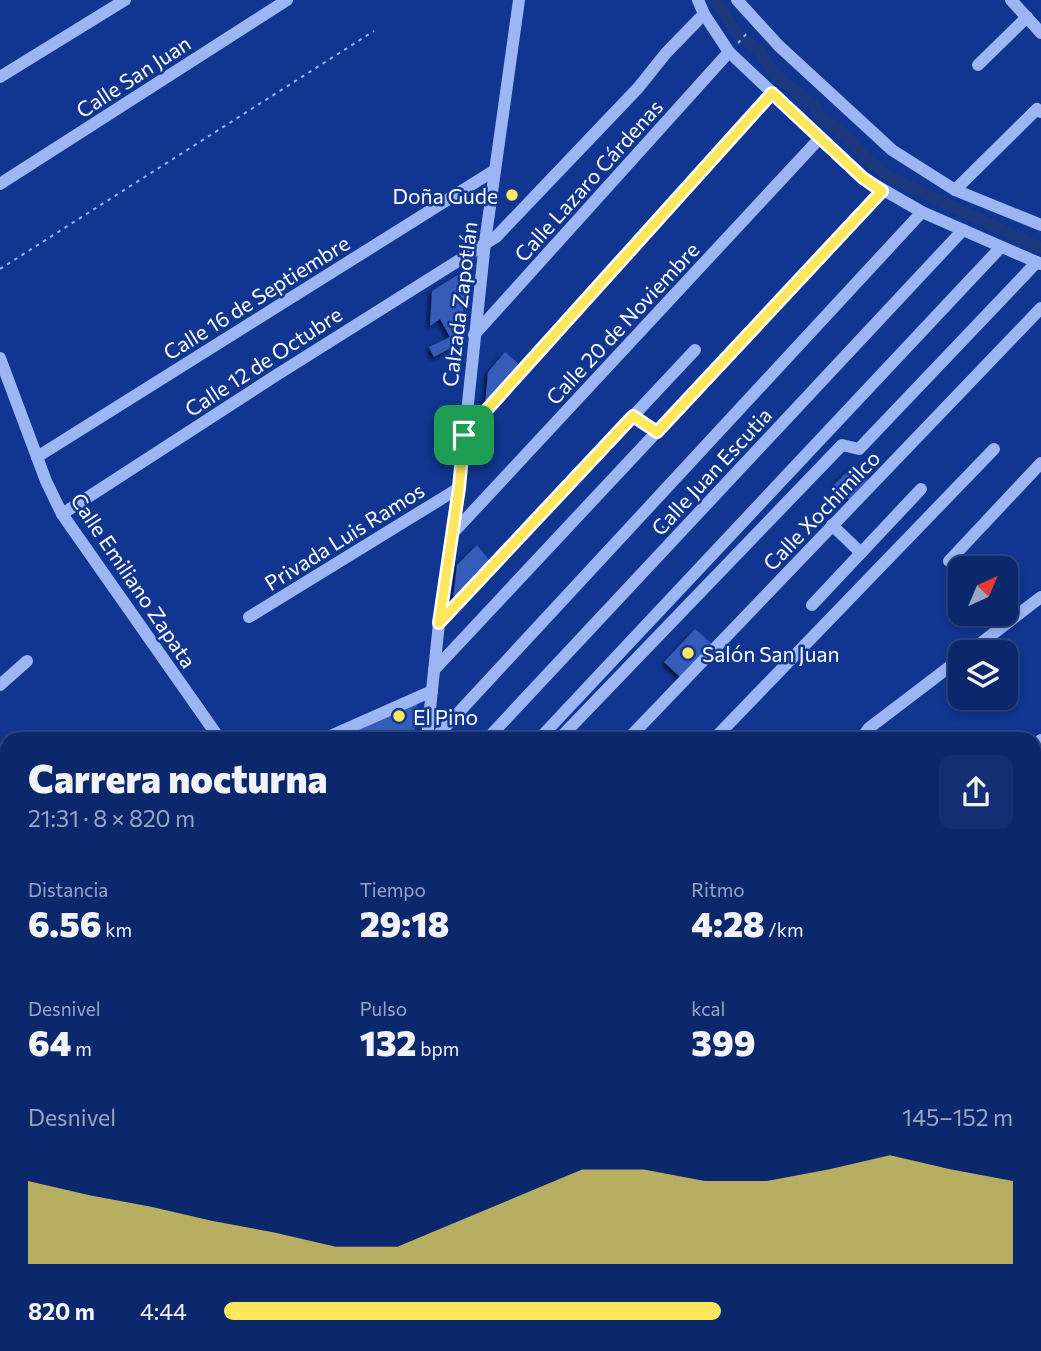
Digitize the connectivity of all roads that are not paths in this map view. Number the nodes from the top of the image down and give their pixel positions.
1 (125, 0) edge
2 (287, 0) edge
3 (519, 0) edge
4 (698, 0) edge
5 (737, 0) edge
6 (1011, 0) edge
7 (704, 14) junction
8 (1027, 17) junction
9 (1041, 33) edge
10 (729, 52) junction
11 (978, 65) dead end
12 (0, 77) edge
13 (772, 93) junction
14 (1041, 112) edge
15 (820, 138) junction
16 (495, 170) junction
17 (0, 184) edge
18 (955, 190) junction
19 (882, 191) junction
20 (922, 212) junction
21 (1041, 226) edge
22 (963, 230) junction
23 (485, 242) junction
24 (1001, 247) junction
25 (1039, 263) edge
26 (1041, 308) edge
27 (474, 335) junction
28 (695, 349) dead end
29 (0, 358) edge
30 (464, 435) junction
31 (994, 449) dead end
32 (37, 457) junction
33 (1041, 463) edge
34 (459, 488) junction
35 (921, 489) dead end
36 (62, 514) junction
37 (832, 526) junction
38 (452, 534) junction
39 (861, 553) junction
40 (954, 556) edge
41 (1041, 597) edge
42 (811, 605) dead end
43 (249, 618) dead end
44 (439, 623) junction
45 (985, 640) edge
46 (27, 661) dead end
47 (948, 668) edge
48 (434, 670) junction
49 (0, 685) edge
50 (432, 691) junction
51 (215, 732) edge
52 (340, 732) edge
53 (428, 732) edge
54 (441, 732) edge
55 (494, 732) edge
56 (546, 732) edge
57 (566, 732) edge
58 (635, 732) edge
59 (721, 732) edge
60 (866, 732) edge

1 - 12 street
2 - 17 street, Calle San Juan
3 - 16 street, Calzada Zapotlán
4 - 7 street
5 - 18 street
6 - 8 street
7 - 10 street
7 - 23 street, Calle 12 de Octubre
8 - 9 street
8 - 11 street
10 - 13 street
10 - 27 street, Calle Lazaro Cárdenas
13 - 15 street
13 - 30 street
14 - 18 street
15 - 19 street
15 - 38 street, Calle 20 de Noviembre
16 - 23 street, Calzada Zapotlán
16 - 32 street, Calle 16 de Septiembre
18 - 21 street
19 - 20 street
19 - 48 street
20 - 22 street
20 - 54 street
22 - 24 street
22 - 55 street, Calle Juan Escutia
23 - 27 street, Calzada Zapotlán
23 - 36 street, Calle 12 de Octubre
24 - 25 street
24 - 56 street
25 - 57 street
26 - 37 street, Calle Xochimilco
27 - 30 street, Calzada Zapotlán
28 - 44 street
29 - 32 street, Calle Emiliano Zapata
30 - 34 street, Calzada Zapotlán
31 - 59 street
32 - 36 street, Calle Emiliano Zapata
33 - 40 street
34 - 38 street, Calzada Zapotlán
34 - 43 street, Privada Luis Ramos
35 - 39 street
36 - 51 street, Calle Emiliano Zapata
37 - 39 street
37 - 58 street, Calle Xochimilco
38 - 44 street, Calzada Zapotlán
39 - 42 street
41 - 45 street
44 - 48 street, Calzada Zapotlán
46 - 49 street
47 - 60 street
48 - 50 street, Calzada Zapotlán
50 - 52 street
50 - 53 street, Calzada Zapotlán

